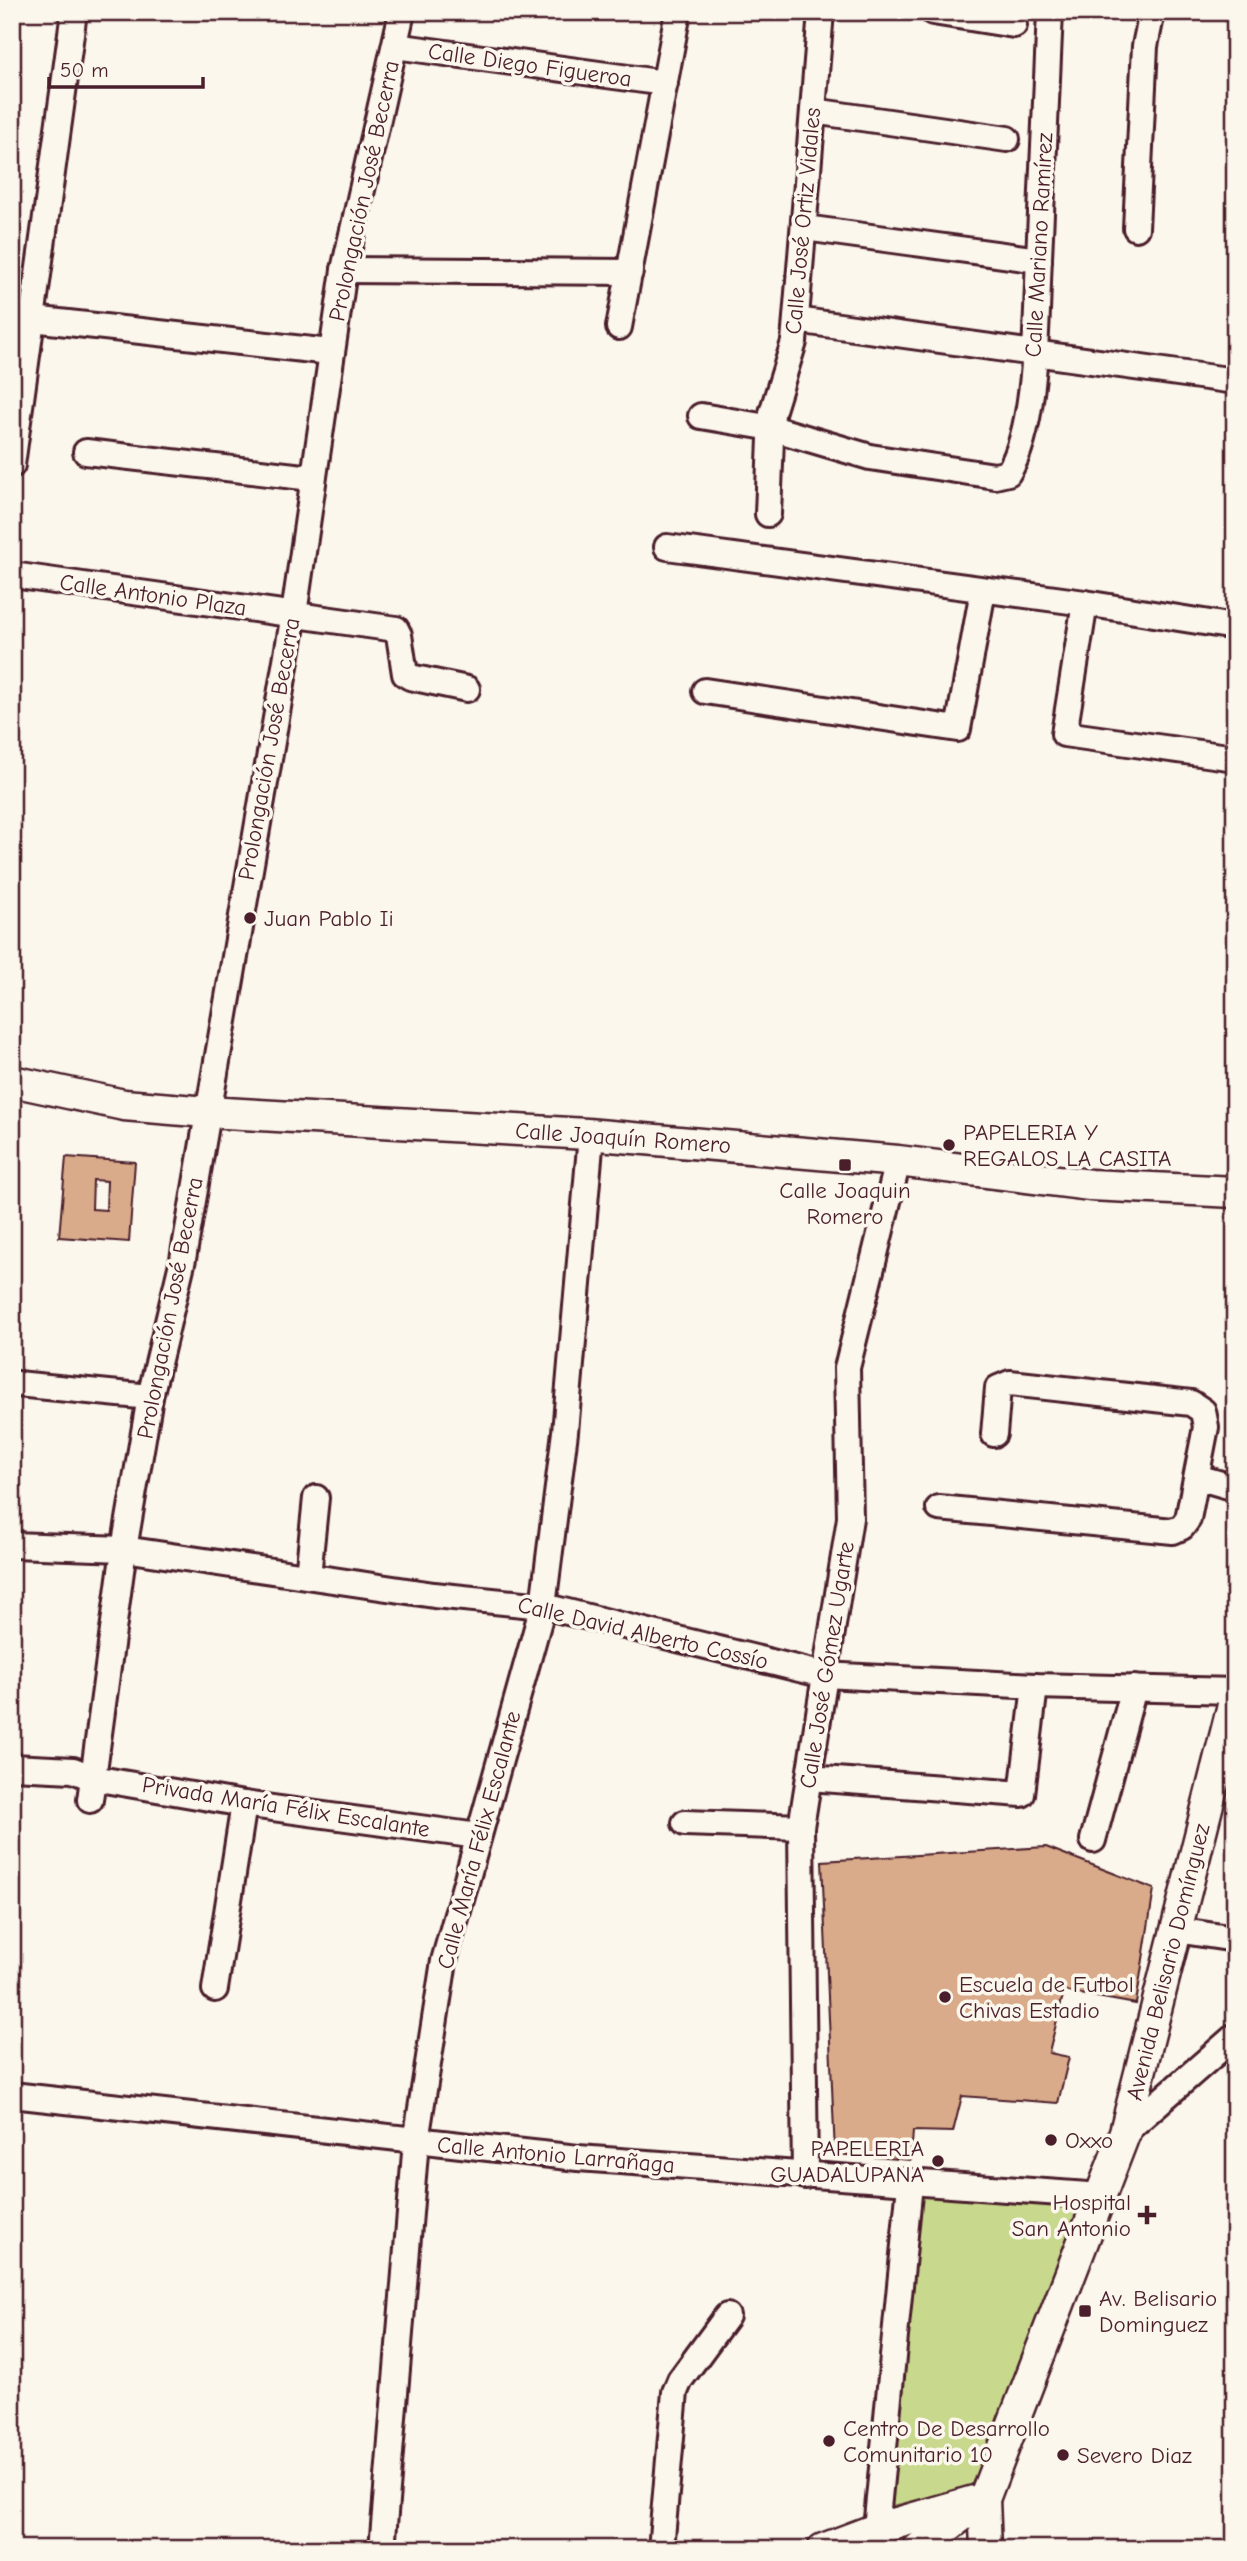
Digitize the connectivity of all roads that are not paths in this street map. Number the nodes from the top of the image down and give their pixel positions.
1 (74, 12) edge
2 (402, 12) edge
3 (678, 12) edge
4 (821, 12) edge
5 (933, 12) edge
6 (1050, 12) edge
7 (1152, 12) edge
8 (1014, 24) dead end
9 (395, 46) junction
10 (665, 83) junction
11 (813, 111) junction
12 (1007, 139) dead end
13 (805, 228) junction
14 (1136, 228) dead end
15 (1039, 260) junction
16 (344, 270) junction
17 (630, 272) junction
18 (32, 319) junction
19 (796, 320) junction
20 (619, 327) dead end
21 (330, 352) junction
22 (1034, 354) junction
23 (1235, 381) edge
24 (701, 416) dead end
25 (772, 428) junction
26 (86, 452) dead end
27 (12, 465) edge
28 (312, 478) junction
29 (768, 514) dead end
30 (667, 547) dead end
31 (12, 575) edge
32 (983, 590) junction
33 (1085, 603) junction
34 (293, 614) junction
35 (1235, 627) edge
36 (467, 689) dead end
37 (705, 691) dead end
38 (1235, 758) edge
39 (12, 1081) edge
40 (207, 1112) junction
41 (587, 1134) junction
42 (898, 1161) junction
43 (1235, 1192) edge
44 (17, 1384) dead end
45 (150, 1397) junction
46 (994, 1434) dead end
47 (1197, 1477) junction
48 (1235, 1488) edge
49 (316, 1498) dead end
50 (939, 1508) dead end
51 (12, 1545) edge
52 (124, 1549) junction
53 (308, 1576) junction
54 (543, 1606) junction
55 (824, 1675) junction
56 (1035, 1686) junction
57 (1134, 1688) junction
58 (1235, 1691) edge
59 (1235, 1697) edge
60 (12, 1767) edge
61 (809, 1779) junction
62 (91, 1789) junction
63 (244, 1804) junction
64 (685, 1822) dead end
65 (801, 1827) junction
66 (478, 1836) junction
67 (1093, 1840) dead end
68 (1176, 1930) junction
69 (1235, 1939) edge
70 (215, 1989) dead end
71 (1235, 2036) edge
72 (12, 2095) edge
73 (1125, 2132) junction
74 (416, 2141) junction
75 (805, 2176) junction
76 (910, 2184) junction
77 (1102, 2196) junction
78 (727, 2316) dead end
79 (984, 2498) junction
80 (877, 2539) edge
81 (382, 2549) edge
82 (661, 2549) edge
83 (823, 2549) edge
84 (919, 2549) edge
85 (986, 2549) edge

1 - 18 street
2 - 9 street, Prolongación José Becerra
3 - 10 street
4 - 11 street, Calle José Ortiz Vidales
5 - 8 street
6 - 15 street, Calle Mariano Ramírez
7 - 14 street
9 - 10 street, Calle Diego Figueroa
9 - 16 street, Prolongación José Becerra
10 - 17 street
11 - 12 street
11 - 13 street, Calle José Ortiz Vidales
13 - 15 street
13 - 19 street, Calle José Ortiz Vidales
15 - 22 street, Calle Mariano Ramírez
16 - 17 street
16 - 21 street, Prolongación José Becerra
17 - 20 street
18 - 21 street
18 - 27 street
19 - 22 street
19 - 25 street, Calle José Ortiz Vidales
21 - 28 street, Prolongación José Becerra
22 - 23 street
22 - 25 street, Calle Mariano Ramírez
24 - 25 street
25 - 29 street, Calle José Ortiz Vidales
26 - 28 street
28 - 34 street, Prolongación José Becerra
30 - 32 street
31 - 34 street, Calle Antonio Plaza
32 - 33 street
32 - 37 street
33 - 35 street
33 - 38 street
34 - 36 street, Calle Antonio Plaza
34 - 40 street, Prolongación José Becerra
39 - 40 street, Calle Joaquín Romero
40 - 41 street, Calle Joaquín Romero
40 - 45 street, Prolongación José Becerra
41 - 42 street, Calle Joaquín Romero
41 - 54 street, Calle María Félix Escalante
42 - 43 street, Calle Joaquín Romero
42 - 55 street, Calle José Gómez Ugarte
44 - 45 street
45 - 52 street, Prolongación José Becerra
46 - 47 street
47 - 48 street
47 - 50 street
49 - 53 street
51 - 52 street, Calle David Alberto Cossío
52 - 53 street, Calle David Alberto Cossío
52 - 62 street, Prolongación José Becerra
53 - 54 street, Calle David Alberto Cossío
54 - 55 street, Calle David Alberto Cossío
54 - 66 street, Calle María Félix Escalante
55 - 56 street, Calle David Alberto Cossío
55 - 61 street, Calle José Gómez Ugarte
56 - 57 street, Calle David Alberto Cossío
56 - 61 street
57 - 58 street, Calle David Alberto Cossío
57 - 67 street
59 - 68 street, Avenida Belisario Domínguez
60 - 62 street, Privada María Félix Escalante
61 - 65 street, Calle José Gómez Ugarte
62 - 63 street, Privada María Félix Escalante
63 - 66 street, Privada María Félix Escalante
63 - 70 street
64 - 65 street
65 - 75 street, Calle José Gómez Ugarte
66 - 74 street, Calle María Félix Escalante
68 - 69 street
68 - 73 street, Avenida Belisario Domínguez
71 - 73 street
72 - 74 street, Calle Antonio Larrañaga
73 - 77 street, Avenida Belisario Domínguez
74 - 75 street, Calle Antonio Larrañaga
74 - 81 street, Calle María Félix Escalante
75 - 76 street, Calle Antonio Larrañaga
76 - 77 street, Calle Antonio Larrañaga
76 - 80 street
77 - 79 street, Avenida Belisario Domínguez
78 - 82 street
79 - 80 street
79 - 84 street
79 - 85 street
80 - 83 street

